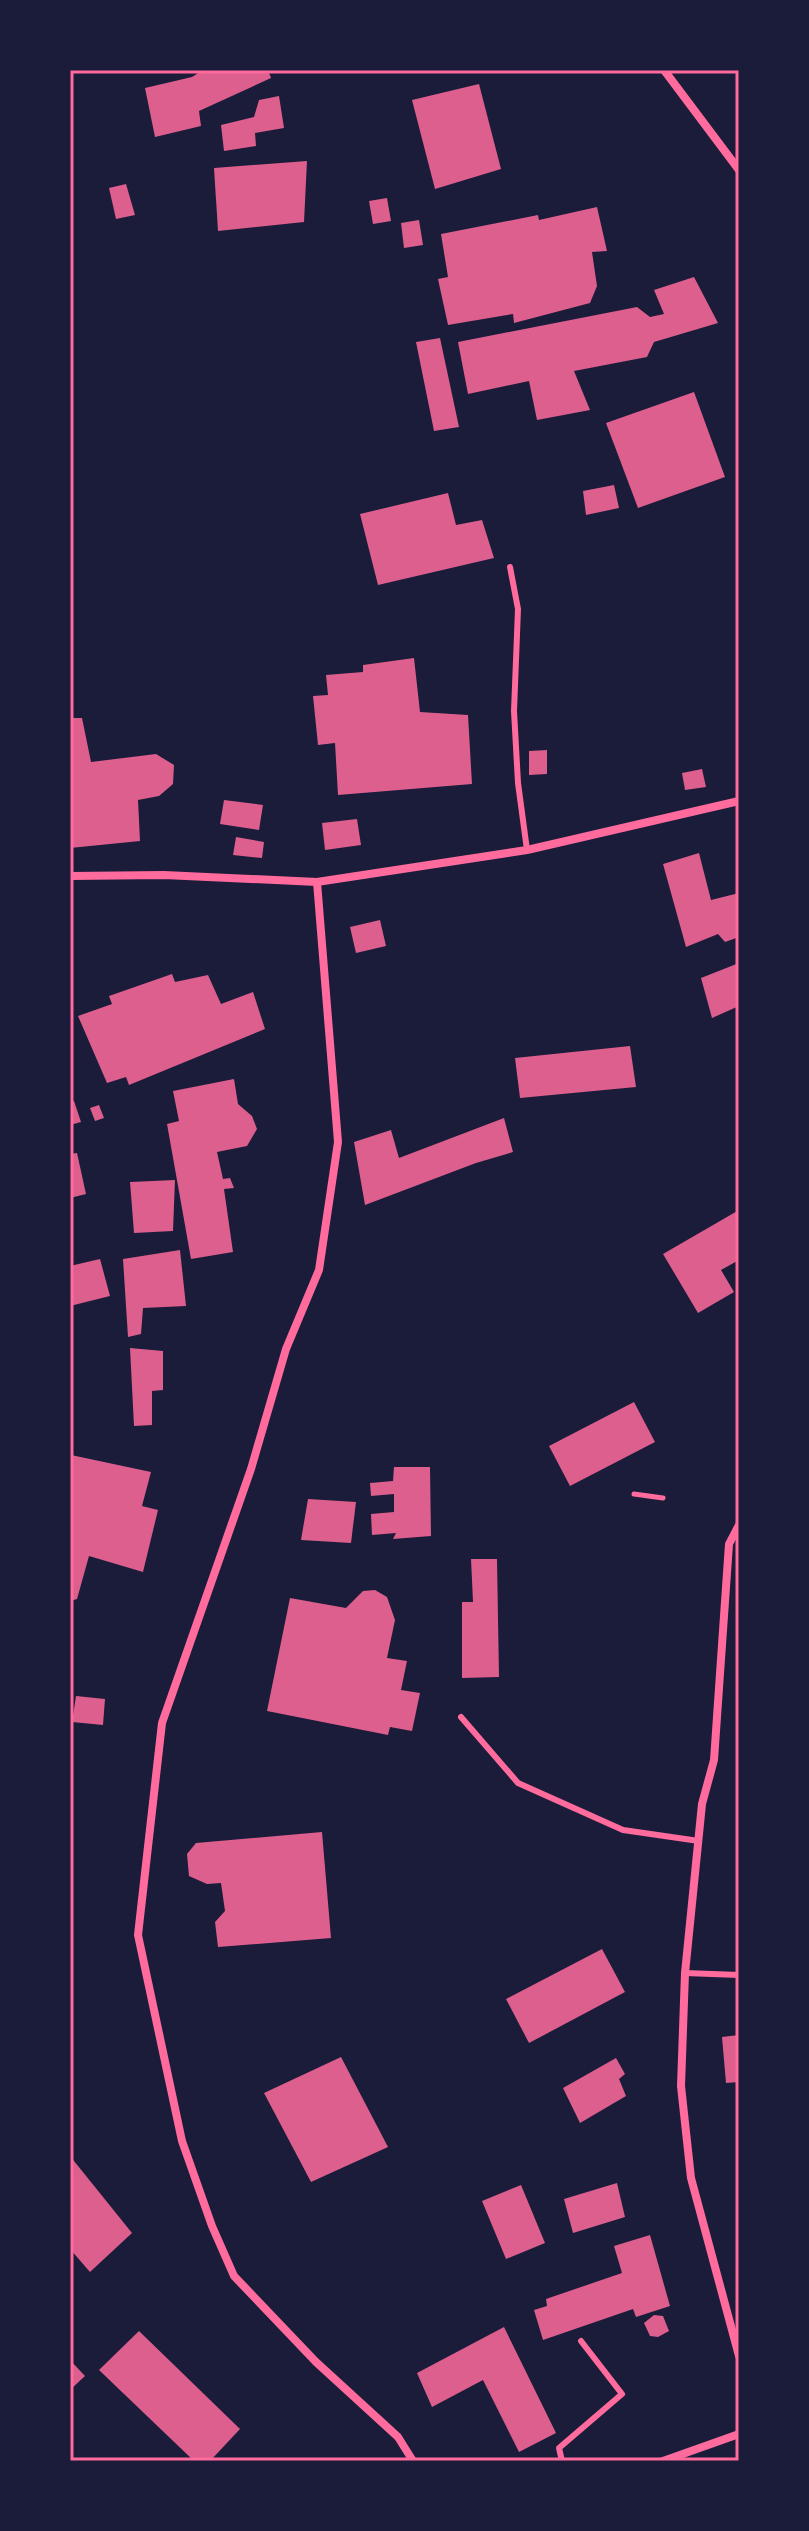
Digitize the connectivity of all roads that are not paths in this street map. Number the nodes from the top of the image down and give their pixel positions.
1 (664, 70) edge
2 (739, 170) edge
3 (510, 567) dead end
4 (739, 801) edge
5 (527, 850) junction
6 (70, 876) edge
7 (317, 882) junction
8 (739, 1525) edge
9 (461, 1717) dead end
10 (699, 1841) junction
11 (685, 1973) junction
12 (739, 1975) edge
13 (581, 2341) dead end
14 (739, 2356) edge
15 (739, 2434) edge
16 (413, 2461) edge
17 (562, 2461) edge
18 (663, 2461) edge

1 - 2 street
3 - 5 lane
4 - 5 street
5 - 7 street
6 - 7 street
7 - 16 street
8 - 10 street
9 - 10 lane
10 - 11 street
11 - 12 lane
11 - 14 street
13 - 17 lane
15 - 18 street

